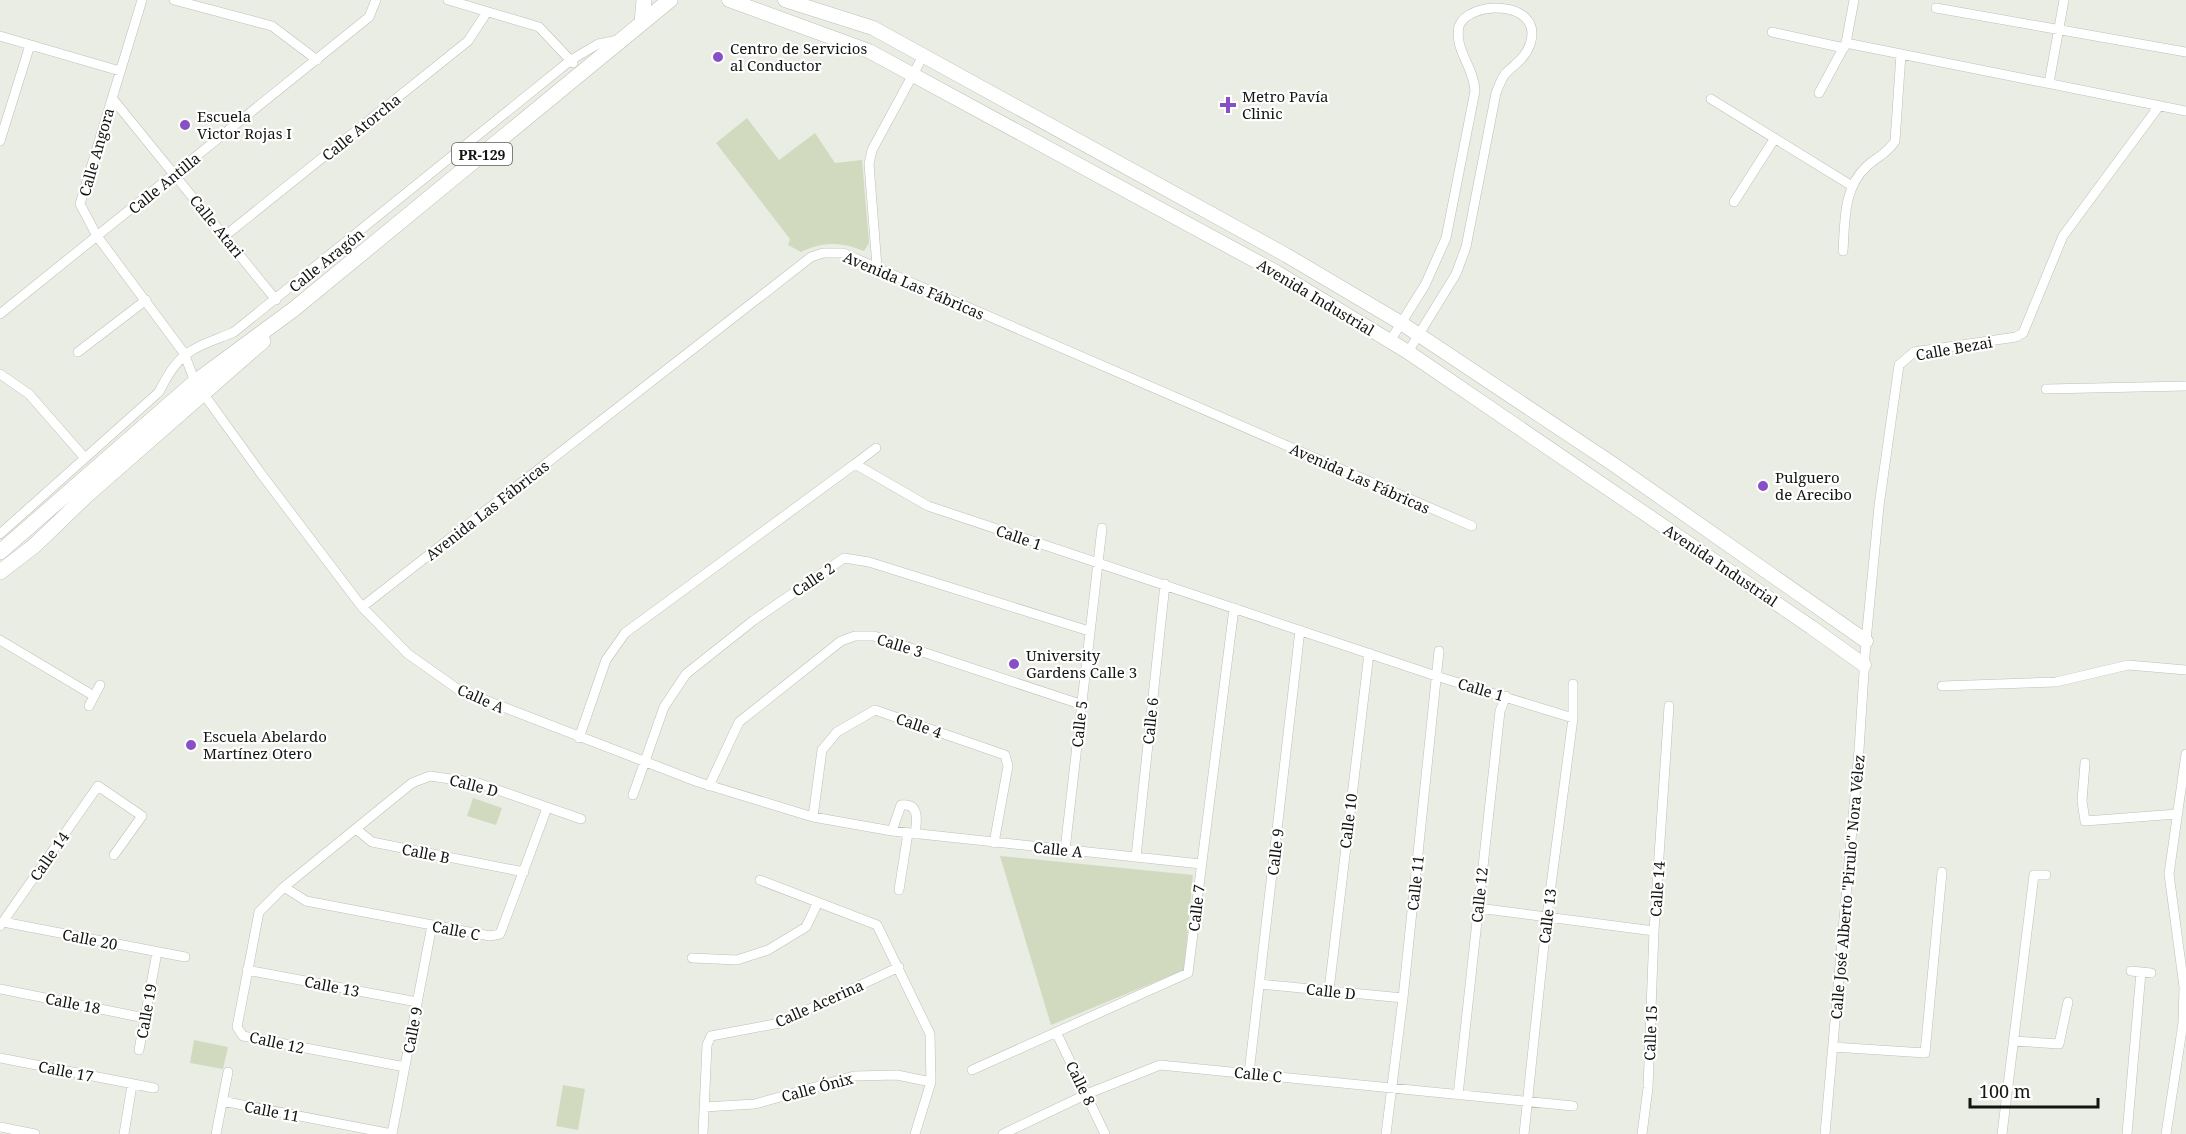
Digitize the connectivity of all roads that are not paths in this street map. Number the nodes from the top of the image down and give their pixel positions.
1 (142, 0) edge
2 (174, 0) edge
3 (376, 0) edge
4 (448, 0) edge
5 (644, 0) edge
6 (670, 0) edge
7 (729, 0) edge
8 (785, 0) edge
9 (1854, 0) edge
10 (2064, 0) edge
11 (1936, 8) dead end
12 (487, 12) junction
13 (642, 23) junction
14 (2059, 29) junction
15 (1772, 32) dead end
16 (0, 36) edge
17 (621, 39) junction
18 (30, 45) junction
19 (1845, 45) junction
20 (2186, 52) edge
21 (1901, 54) junction
22 (923, 56) junction
23 (317, 60) junction
24 (572, 60) junction
25 (120, 71) junction
26 (580, 73) junction
27 (913, 73) junction
28 (2049, 83) junction
29 (1819, 93) dead end
30 (111, 98) junction
31 (1711, 99) dead end
32 (2159, 106) junction
33 (2186, 111) edge
34 (1775, 138) junction
35 (0, 141) edge
36 (175, 174) junction
37 (1852, 186) junction
38 (1734, 202) dead end
39 (226, 235) junction
40 (97, 236) junction
41 (1843, 251) dead end
42 (877, 267) junction
43 (146, 300) junction
44 (276, 300) junction
45 (294, 309) junction
46 (0, 314) edge
47 (1401, 323) junction
48 (1419, 333) junction
49 (1390, 341) junction
50 (78, 352) dead end
51 (1408, 352) junction
52 (184, 353) junction
53 (0, 374) edge
54 (195, 382) junction
55 (2186, 386) edge
56 (2046, 389) dead end
57 (204, 394) junction
58 (876, 448) dead end
59 (84, 457) junction
60 (855, 464) junction
61 (1613, 464) junction
62 (1599, 482) junction
63 (1472, 526) dead end
64 (1102, 528) dead end
65 (0, 534) edge
66 (0, 552) edge
67 (1096, 563) junction
68 (0, 572) edge
69 (1166, 584) junction
70 (362, 607) junction
71 (1234, 608) junction
72 (1823, 610) junction
73 (1811, 627) junction
74 (1300, 630) junction
75 (1089, 632) junction
76 (0, 640) edge
77 (1866, 641) junction
78 (1438, 651) dead end
79 (1369, 653) junction
80 (1864, 665) junction
81 (2186, 670) edge
82 (1436, 676) junction
83 (1572, 684) dead end
84 (100, 685) dead end
85 (1942, 686) dead end
86 (94, 696) junction
87 (1506, 696) junction
88 (1080, 704) junction
89 (89, 706) dead end
90 (1669, 706) dead end
91 (1573, 717) junction
92 (579, 738) junction
93 (2186, 759) edge
94 (645, 762) junction
95 (2085, 763) dead end
96 (709, 786) junction
97 (633, 795) dead end
98 (547, 808) junction
99 (2177, 814) junction
100 (813, 817) junction
101 (581, 819) dead end
102 (356, 829) junction
103 (892, 831) junction
104 (911, 833) junction
105 (994, 843) junction
106 (1065, 850) junction
107 (114, 855) dead end
108 (1136, 857) junction
109 (1201, 864) junction
110 (1942, 872) dead end
111 (524, 873) junction
112 (2046, 875) dead end
113 (760, 880) dead end
114 (284, 887) junction
115 (899, 890) dead end
116 (818, 902) junction
117 (1478, 908) junction
118 (1547, 916) junction
119 (2, 924) edge
120 (432, 925) junction
121 (1654, 931) junction
122 (157, 952) junction
123 (185, 957) dead end
124 (692, 958) dead end
125 (899, 968) junction
126 (247, 970) junction
127 (2131, 971) dead end
128 (2141, 972) junction
129 (2151, 973) dead end
130 (1259, 984) junction
131 (0, 989) edge
132 (1329, 990) junction
133 (1403, 998) junction
134 (417, 1002) junction
135 (2068, 1002) dead end
136 (145, 1018) junction
137 (1056, 1032) junction
138 (2014, 1041) junction
139 (1833, 1047) junction
140 (139, 1050) dead end
141 (0, 1058) edge
142 (405, 1067) junction
143 (972, 1070) dead end
144 (228, 1072) dead end
145 (1249, 1072) junction
146 (931, 1082) junction
147 (132, 1084) junction
148 (154, 1088) dead end
149 (1392, 1089) junction
150 (1087, 1094) junction
151 (1458, 1095) junction
152 (222, 1101) junction
153 (1527, 1102) junction
154 (704, 1107) junction
155 (1573, 1107) dead end
156 (0, 1127) edge
157 (35, 1134) edge
158 (124, 1134) edge
159 (216, 1134) edge
160 (392, 1134) edge
161 (703, 1134) edge
162 (915, 1134) edge
163 (1003, 1134) edge
164 (1105, 1134) edge
165 (1386, 1134) edge
166 (1524, 1134) edge
167 (1642, 1134) edge
168 (1825, 1134) edge
169 (2002, 1134) edge
170 (2127, 1134) edge
171 (2166, 1134) edge

1 - 25 street, Calle Angora
2 - 23 street
3 - 23 street, Calle Antilla
4 - 12 street
5 - 13 main road
6 - 13 main road, PR-129
7 - 27 street, Avenida Industrial
8 - 22 street, Avenida Industrial
9 - 19 street
10 - 14 street
11 - 14 street
12 - 24 street
12 - 39 street, Calle Atorcha
13 - 17 main road, PR-129
14 - 20 street
14 - 28 street
15 - 19 street
16 - 18 street
17 - 24 street, Calle Aragón
17 - 26 main road, PR-129
18 - 25 street
18 - 35 street
19 - 21 street
19 - 29 street
21 - 28 street
21 - 37 street
22 - 27 street
22 - 47 street, Avenida Industrial
23 - 36 street, Calle Antilla
24 - 26 street
24 - 44 street, Calle Aragón
25 - 30 street, Calle Angora
26 - 45 main road, PR-129
27 - 42 street
27 - 49 street, Avenida Industrial
28 - 32 street
30 - 36 street, Calle Atari
30 - 40 street, Calle Angora
31 - 34 street
32 - 33 street
32 - 77 street, Calle Bezai
34 - 37 street
34 - 38 street
36 - 39 street, Calle Atari
36 - 40 street, Calle Antilla
37 - 41 street
39 - 44 street, Calle Atari
40 - 43 street, Calle Angora
40 - 46 street, Calle Antilla
42 - 63 street, Avenida Las Fábricas
42 - 70 street, Avenida Las Fábricas
43 - 50 street
43 - 52 street, Calle Angora
44 - 52 street, Calle Aragón
45 - 54 main road, PR-129
45 - 57 main road, PR-129
47 - 48 street, Avenida Industrial
47 - 48 street
47 - 49 street
48 - 51 street
48 - 61 street, Avenida Industrial
49 - 51 street, Avenida Industrial
51 - 62 street, Avenida Industrial
52 - 54 street, Calle Angora
52 - 59 street
53 - 59 street
54 - 57 street, Calle A
54 - 66 main road, PR-129
55 - 56 street
57 - 68 main road, PR-129
57 - 70 street, Calle A
58 - 60 street
59 - 65 street
60 - 67 street, Calle 1
60 - 92 street
61 - 62 street
61 - 72 street, Avenida Industrial
62 - 73 street, Avenida Industrial
64 - 67 street, Calle 5
67 - 69 street, Calle 1
67 - 75 street, Calle 5
69 - 71 street, Calle 1
69 - 108 street, Calle 6
70 - 92 street, Calle A
71 - 74 street, Calle 1
71 - 109 street, Calle 7
72 - 73 street
72 - 77 street, Avenida Industrial
73 - 80 street, Avenida Industrial
74 - 79 street, Calle 1
74 - 130 street, Calle 9
75 - 88 street, Calle 5
75 - 94 street, Calle 2
76 - 86 street
77 - 80 street, Calle José Alberto "Pirulo" Nora Vélez
78 - 82 street, Calle 11
79 - 82 street, Calle 1
79 - 132 street, Calle 10
80 - 139 street, Calle José Alberto "Pirulo" Nora Vélez
81 - 85 street
82 - 87 street, Calle 1
82 - 133 street, Calle 11
83 - 91 street, Calle 13
84 - 86 street
86 - 89 street
87 - 91 street, Calle 1
87 - 117 street, Calle 12
88 - 96 street, Calle 3
88 - 106 street, Calle 5
90 - 121 street, Calle 14
91 - 118 street, Calle 13
92 - 94 street, Calle A
93 - 99 street
94 - 96 street, Calle A
94 - 97 street
95 - 99 street
96 - 100 street, Calle A
98 - 101 street, Calle D
98 - 102 street, Calle D
98 - 111 street, Calle C
99 - 171 street
100 - 103 street, Calle A
100 - 105 street, Calle 4
102 - 111 street, Calle B
102 - 114 street
103 - 104 street, Calle A
103 - 104 street
104 - 105 street, Calle A
104 - 115 street
105 - 106 street, Calle A
106 - 108 street, Calle A
107 - 119 street, Calle 14
108 - 109 street, Calle A
109 - 137 street, Calle 7
110 - 139 street
111 - 120 street, Calle C
112 - 138 street
113 - 116 street
114 - 120 street, Calle C
114 - 126 street, Calle 12
116 - 124 street
116 - 125 street
117 - 118 street, Calle 14
117 - 151 street, Calle 12
118 - 121 street, Calle 14
118 - 153 street, Calle 13
119 - 122 street, Calle 20
120 - 134 street, Calle 9
121 - 167 street, Calle 15
122 - 123 street, Calle 20
122 - 136 street, Calle 19
125 - 146 street
125 - 154 street, Calle Acerina
126 - 134 street, Calle 13
126 - 142 street, Calle 12
127 - 128 street
128 - 129 street
128 - 170 street
130 - 132 street, Calle D
130 - 145 street, Calle 9
131 - 136 street, Calle 18
132 - 133 street, Calle D
133 - 149 street, Calle 11
134 - 142 street, Calle 9
135 - 138 street
136 - 140 street, Calle 19
137 - 143 street, Calle 7
137 - 150 street, Calle 8
138 - 169 street
139 - 168 street, Calle José Alberto "Pirulo" Nora Vélez
141 - 147 street, Calle 17
142 - 160 street, Calle 9
144 - 152 street
145 - 149 street, Calle C
145 - 150 street, Calle C
146 - 154 street, Calle Ónix
146 - 162 street
147 - 148 street
147 - 158 street
149 - 151 street, Calle C
149 - 165 street, Calle 11
150 - 163 street, Calle C
150 - 164 street, Calle 8
151 - 153 street, Calle C
152 - 159 street
152 - 160 street, Calle 11
153 - 155 street, Calle C
153 - 166 street, Calle 13
154 - 161 street
156 - 157 street

